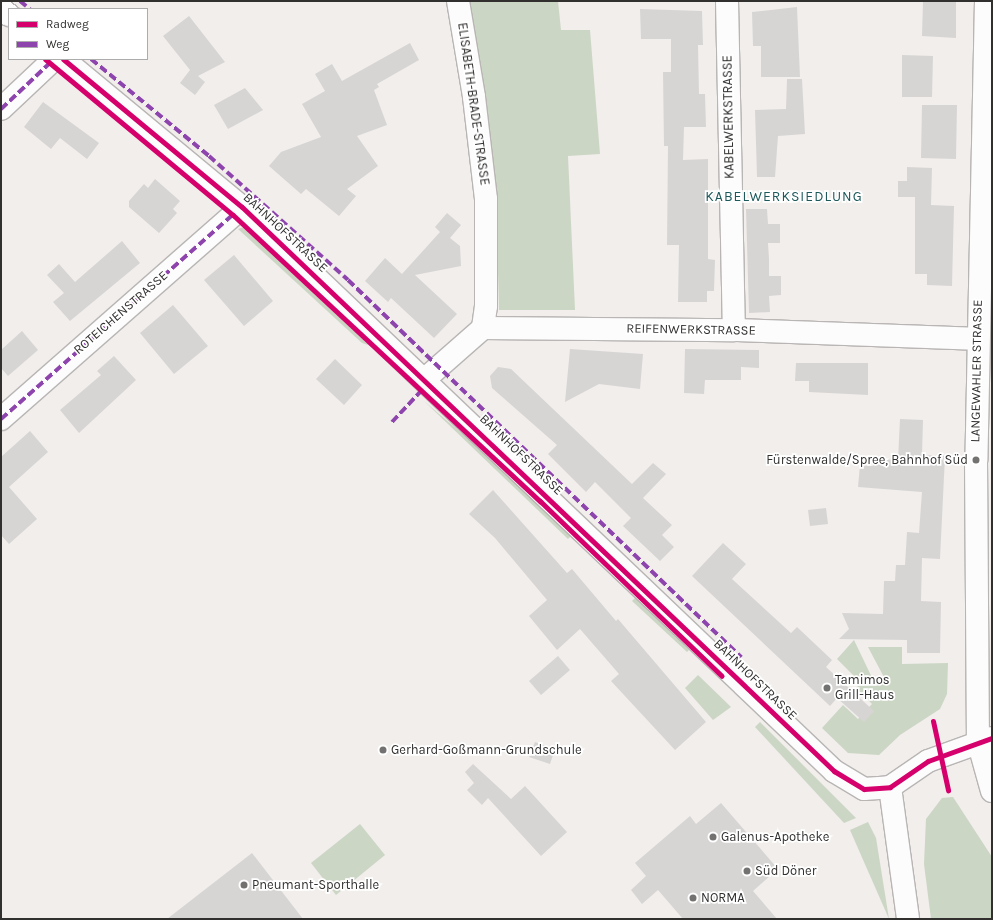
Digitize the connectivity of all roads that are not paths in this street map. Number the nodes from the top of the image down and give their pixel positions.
1 (458, 1) edge
2 (727, 1) edge
3 (986, 1) edge
4 (53, 60) edge
5 (64, 60) edge
6 (1, 109) edge
7 (242, 207) junction
8 (483, 328) junction
9 (734, 330) junction
10 (977, 339) junction
11 (425, 379) junction
12 (1, 419) edge
13 (985, 740) edge
14 (890, 787) junction
15 (992, 792) edge
16 (908, 919) edge

1 - 8 street, ELISABETH-BRADE-STRASSE
2 - 9 street, KABELWERKSTRASSE
3 - 10 street, LANGEWAHLER STRASSE
4 - 6 street
5 - 7 street, BAHNHOFSTRASSE
7 - 11 street, BAHNHOFSTRASSE
7 - 12 street, ROTEICHENSTRASSE
8 - 9 street, REIFENWERKSTRASSE
8 - 11 street
9 - 10 street, REIFENWERKSTRASSE
10 - 13 street, LANGEWAHLER STRASSE
11 - 14 street, BAHNHOFSTRASSE
13 - 14 street, BAHNHOFSTRASSE
13 - 15 street, LANGEWAHLER STRASSE
14 - 16 street

